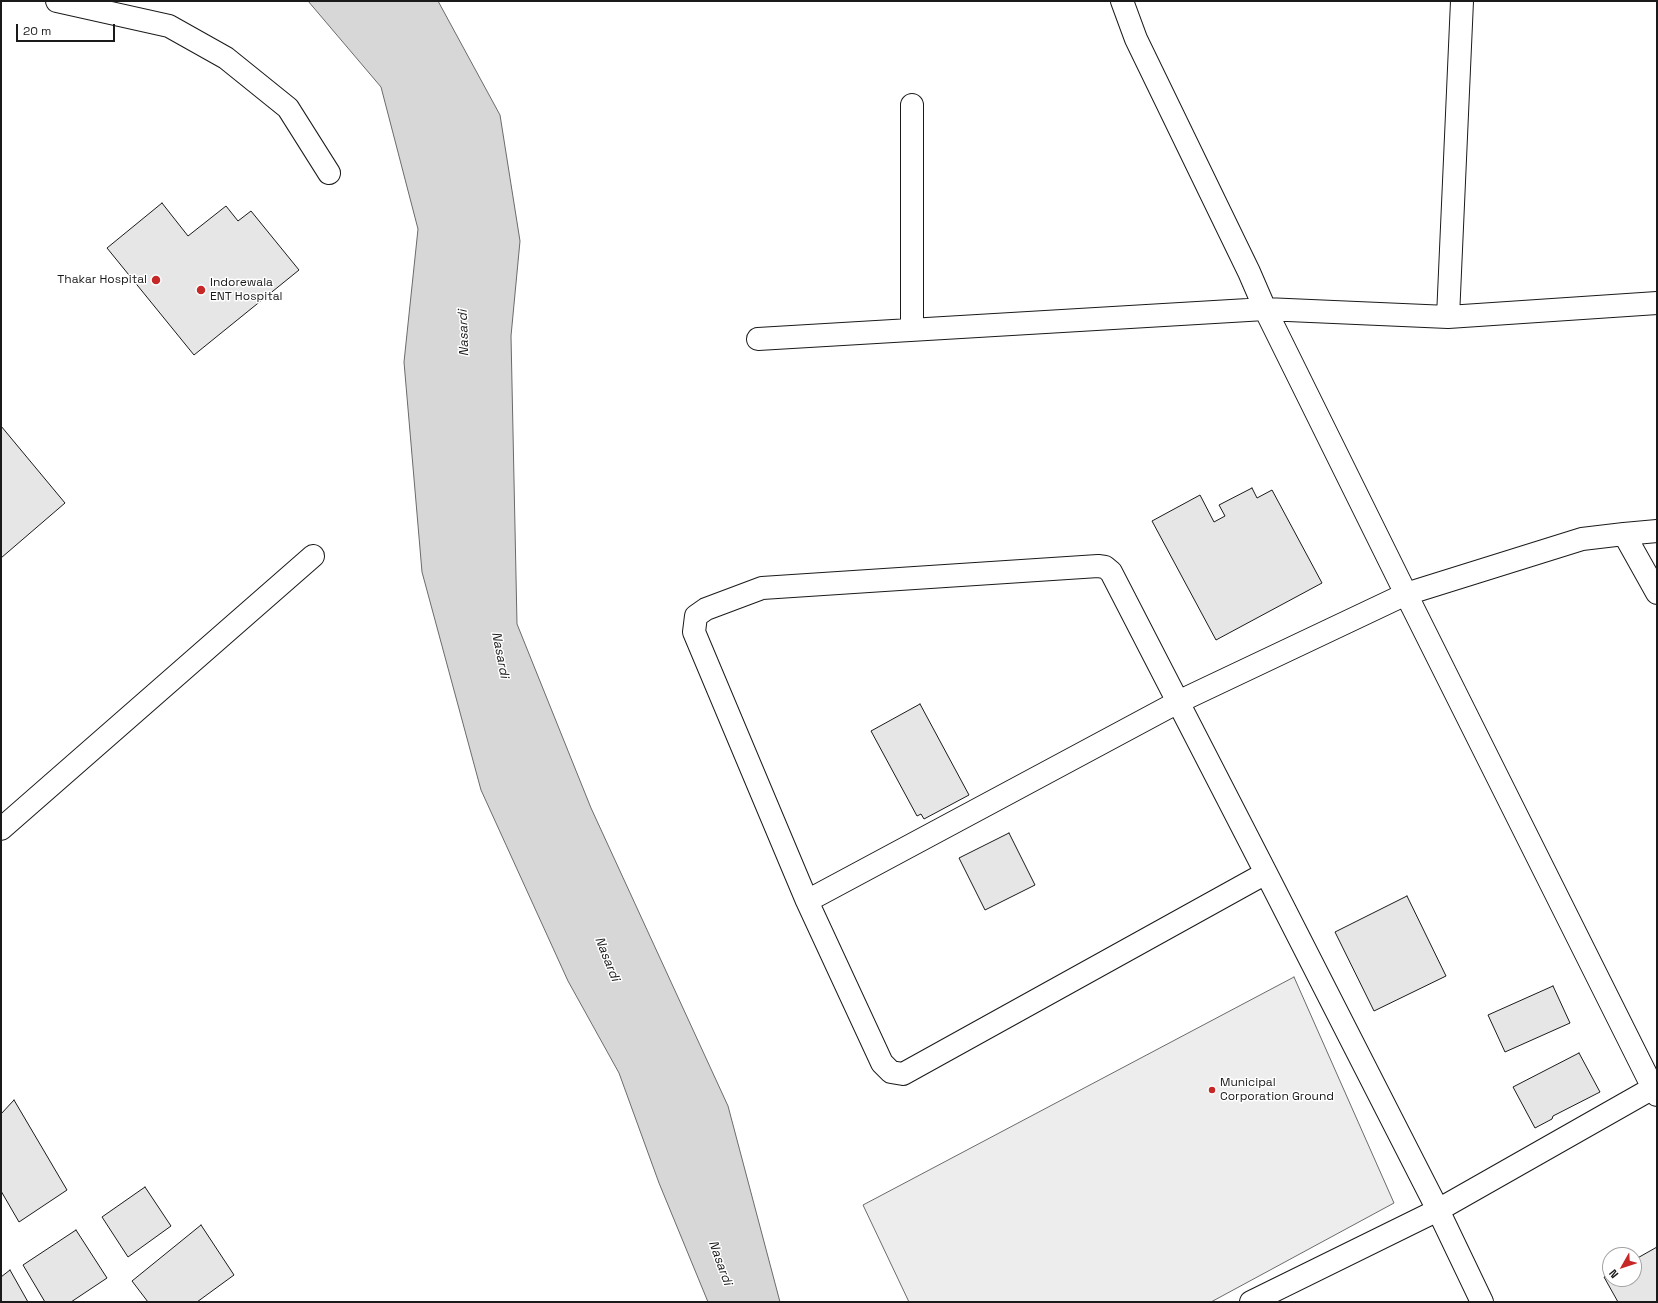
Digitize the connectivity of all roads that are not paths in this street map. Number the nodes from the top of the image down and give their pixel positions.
1 (57, 1) edge
2 (1122, 1) edge
3 (1462, 1) edge
4 (912, 105) dead end
5 (328, 172) dead end
6 (1657, 303) edge
7 (1265, 309) junction
8 (1448, 317) junction
9 (912, 330) junction
10 (758, 339) dead end
11 (1657, 531) edge
12 (1624, 534) junction
13 (313, 556) dead end
14 (1657, 593) edge
15 (1406, 594) junction
16 (1178, 702) junction
17 (1, 829) edge
18 (1266, 873) junction
19 (807, 902) junction
20 (1656, 1089) edge
21 (1438, 1210) junction
22 (1251, 1302) edge
23 (1482, 1302) edge

1 - 5 street
2 - 7 street
3 - 8 street
4 - 9 street
6 - 8 street
7 - 8 street
7 - 9 street
7 - 15 street
9 - 10 street
11 - 12 street
12 - 14 street
12 - 15 street
13 - 17 street
15 - 16 street
15 - 20 street
16 - 18 street
16 - 19 street
16 - 19 street
18 - 19 street
18 - 21 street
20 - 21 street
21 - 22 street
21 - 23 street

